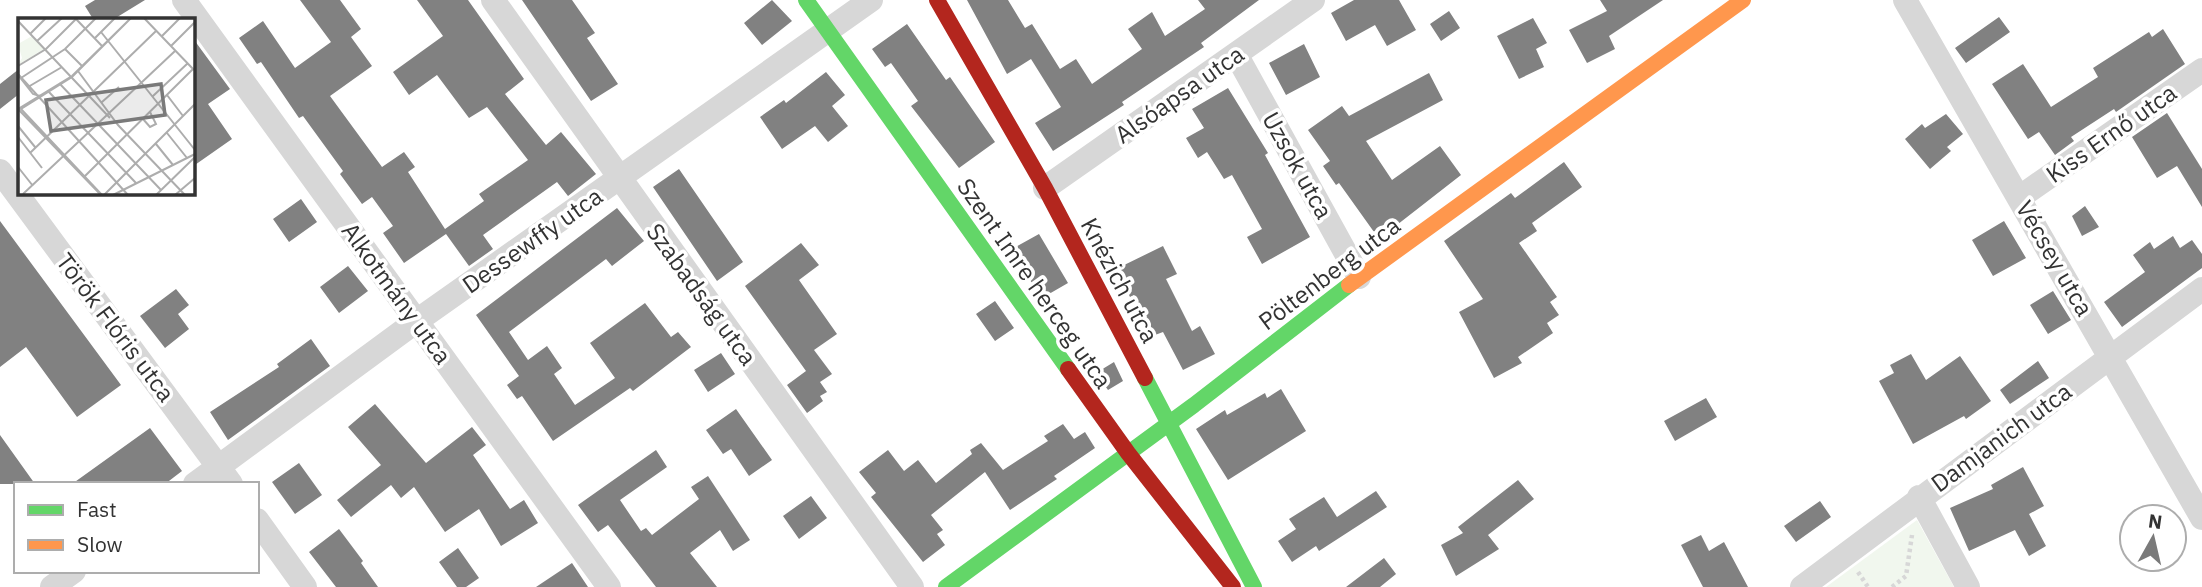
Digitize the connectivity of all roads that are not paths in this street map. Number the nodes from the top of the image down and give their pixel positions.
1 (184, 0) edge
2 (493, 0) edge
3 (806, 0) edge
4 (871, 0) edge
5 (937, 0) edge
6 (1313, 0) edge
7 (1743, 0) edge
8 (1905, 0) edge
9 (828, 32) junction
10 (1236, 54) junction
11 (2202, 70) edge
12 (0, 171) edge
13 (620, 179) junction
14 (1045, 188) junction
15 (2020, 197) junction
16 (1359, 277) junction
17 (2202, 289) edge
18 (418, 320) junction
19 (2110, 356) junction
20 (1169, 423) junction
21 (1128, 453) junction
22 (225, 475) edge
23 (202, 482) edge
24 (1919, 497) junction
25 (2202, 518) edge
26 (259, 523) edge
27 (71, 573) edge
28 (52, 587) edge
29 (305, 587) edge
30 (609, 587) edge
31 (912, 587) edge
32 (946, 587) edge
33 (1233, 587) edge
34 (1254, 587) edge
35 (1802, 587) edge
36 (1968, 587) edge

1 - 18 street, Alkotmány utca
2 - 13 street, Szabadság utca
3 - 9 street, Szent Imre herceg utca
4 - 9 street, Dessewffy utca
5 - 14 street, Knézich utca
6 - 10 street, Alsóapsa utca
7 - 16 street, Pöltenberg utca
8 - 15 street, Vécsey utca
9 - 13 street, Dessewffy utca
9 - 21 street, Szent Imre herceg utca
10 - 14 street, Alsóapsa utca
10 - 16 street, Uzsok utca
11 - 15 street, Kiss Ernő utca
12 - 22 street, Török Flóris utca
13 - 18 street, Dessewffy utca
13 - 31 street, Szabadság utca
14 - 20 street, Knézich utca
15 - 19 street, Vécsey utca
16 - 20 street, Pöltenberg utca
17 - 19 street, Damjanich utca
18 - 22 street, Dessewffy utca
18 - 30 street, Alkotmány utca
19 - 24 street, Damjanich utca
19 - 25 street, Vécsey utca
20 - 21 street, Pöltenberg utca
20 - 34 street, Knézich utca
21 - 32 street, Pöltenberg utca
21 - 33 street, Szent Imre herceg utca
22 - 23 street, Dessewffy utca
24 - 35 street, Damjanich utca
24 - 36 street
26 - 29 street
27 - 28 street

